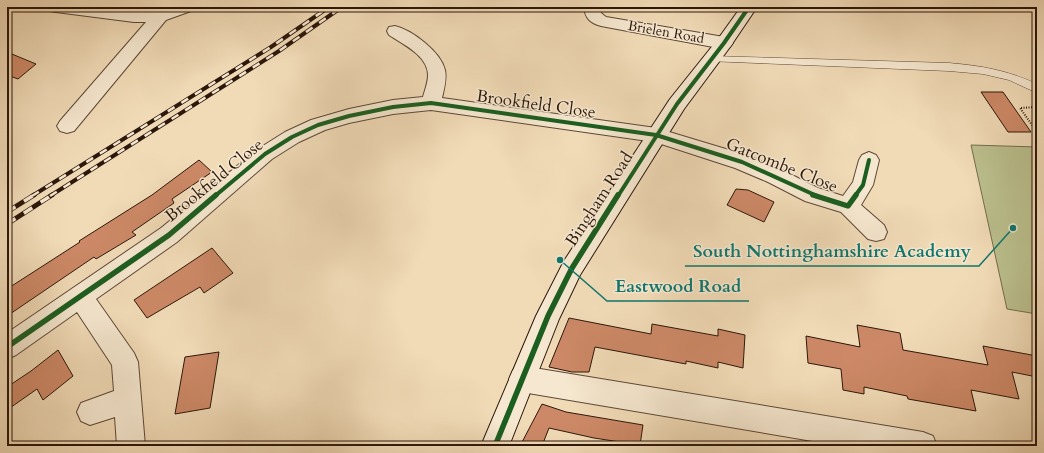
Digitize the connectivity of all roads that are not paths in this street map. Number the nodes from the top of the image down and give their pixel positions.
1 (56, 7) edge
2 (185, 7) edge
3 (592, 7) edge
4 (749, 7) edge
5 (160, 16) junction
6 (395, 31) dead end
7 (718, 51) junction
8 (1037, 89) edge
9 (431, 103) junction
10 (67, 126) dead end
11 (656, 135) junction
12 (869, 160) dead end
13 (848, 206) junction
14 (876, 232) dead end
15 (81, 297) junction
16 (7, 347) edge
17 (522, 379) junction
18 (128, 399) junction
19 (90, 412) dead end
20 (131, 446) edge
21 (495, 446) edge
22 (923, 446) edge

1 - 5 street
2 - 5 street
3 - 7 street, Brielen Road
4 - 7 street, Bingham Road
5 - 10 street
6 - 9 street
7 - 8 lane
7 - 11 street, Bingham Road
9 - 11 street, Brookfield Close
9 - 15 street, Brookfield Close
11 - 13 street, Gatcombe Close
11 - 17 street, Bingham Road
12 - 13 street, Gatcombe Close
13 - 14 street, Gatcombe Close
15 - 16 street, Brookfield Close
15 - 18 street
17 - 21 street, Bingham Road
17 - 22 street
18 - 19 street
18 - 20 street

